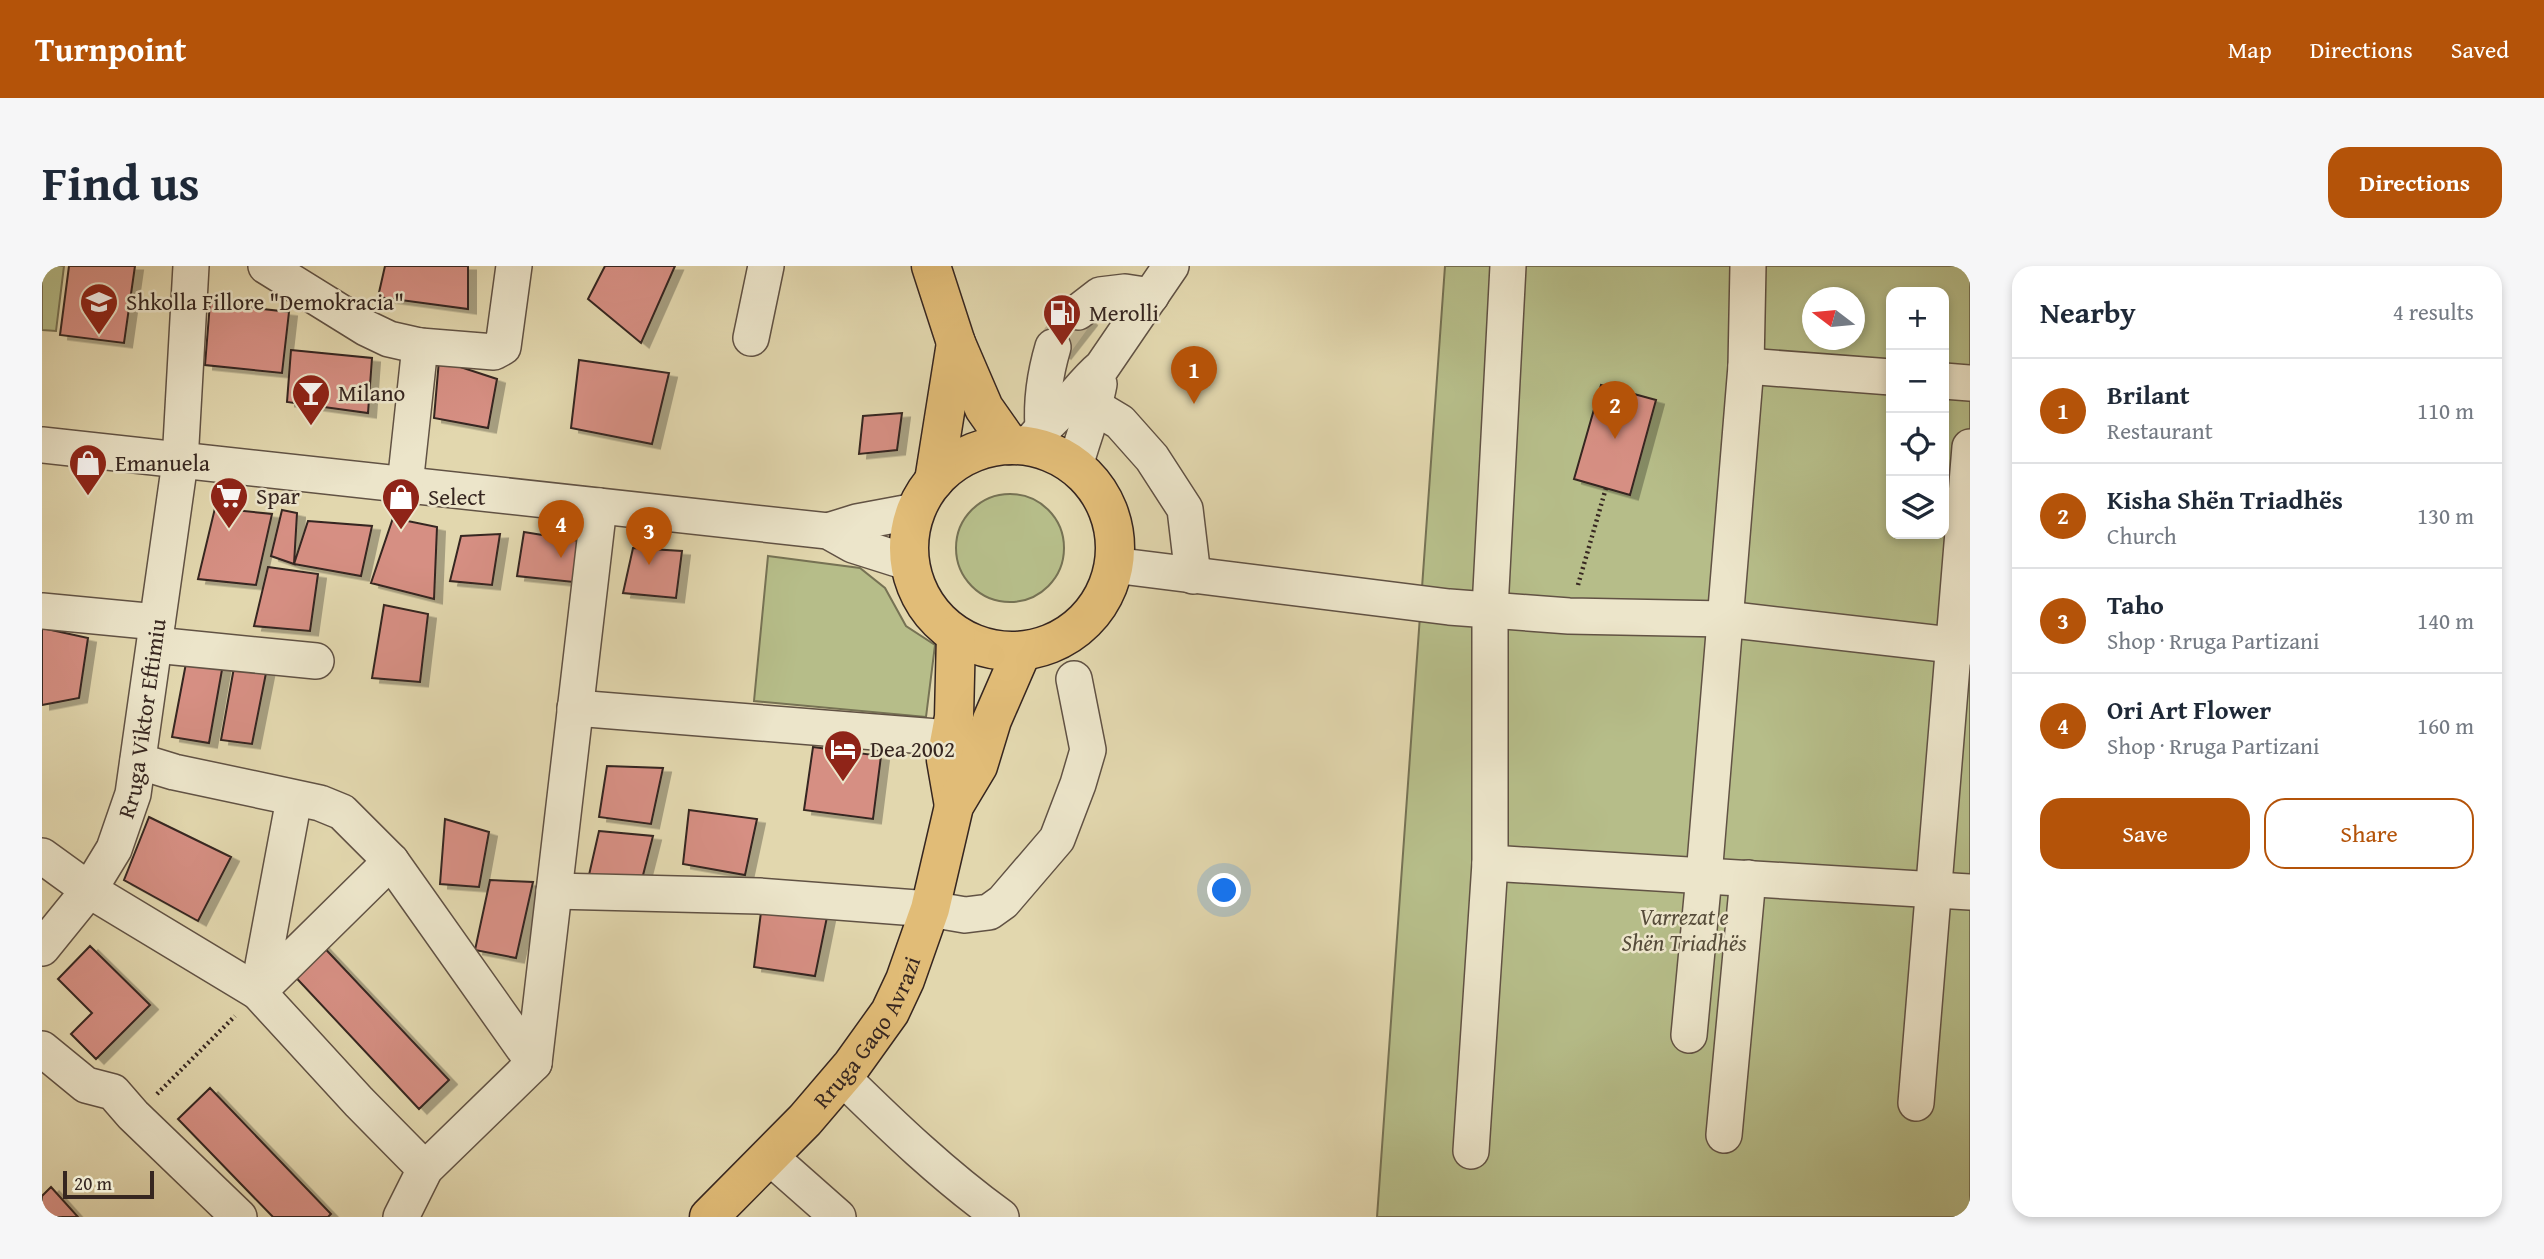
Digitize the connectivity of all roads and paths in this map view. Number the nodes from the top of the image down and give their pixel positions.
1 (191, 266) edge
2 (266, 266) edge
3 (514, 266) edge
4 (766, 266) edge
5 (1171, 266) edge
6 (1508, 266) edge
7 (1748, 266) edge
8 (934, 267) edge
9 (1151, 296) junction
10 (1078, 312) tunnel mouth
11 (751, 338) dead end
12 (956, 344) junction
13 (420, 346) junction
14 (1053, 347) tunnel mouth
15 (1746, 366) junction
16 (1101, 367) junction
17 (1886, 377) edge
18 (1949, 381) edge
19 (1970, 383) edge
20 (1095, 407) junction
21 (1027, 439) junction
22 (42, 445) edge
23 (1970, 447) edge
24 (180, 462) junction
25 (1075, 467) junction
26 (404, 485) junction
27 (1606, 488) dead end
28 (925, 496) junction
29 (599, 506) junction
30 (828, 531) junction
31 (910, 563) junction
32 (1113, 565) junction
33 (1193, 576) junction
34 (1490, 609) junction
35 (42, 611) edge
36 (1569, 616) junction
37 (1725, 620) junction
38 (156, 634) junction
39 (956, 635) junction
40 (1962, 647) edge
41 (1022, 651) junction
42 (316, 661) dead end
43 (1074, 679) dead end
44 (575, 708) junction
45 (950, 738) junction
46 (138, 761) junction
47 (295, 799) junction
48 (954, 806) junction
49 (42, 856) edge
50 (391, 861) junction
51 (1490, 863) junction
52 (1704, 876) junction
53 (1748, 878) junction
54 (1933, 889) junction
55 (89, 890) junction
56 (554, 891) junction
57 (1970, 891) edge
58 (930, 909) junction
59 (42, 948) edge
60 (258, 992) junction
61 (1689, 1035) dead end
62 (42, 1049) edge
63 (534, 1063) junction
64 (842, 1077) junction
65 (1916, 1103) dead end
66 (133, 1115) junction
67 (1724, 1135) dead end
68 (1472, 1151) dead end
69 (769, 1157) junction
70 (425, 1170) junction
71 (239, 1217) edge
72 (401, 1217) edge
73 (709, 1217) edge
74 (838, 1217) edge
75 (1001, 1217) edge

1 - 24 street, Rruga Viktor Eftimiu
2 - 13 street
3 - 13 street
4 - 11 street
5 - 9 street
6 - 34 street
7 - 15 street
8 - 12 main road
9 - 10 street
9 - 16 street
12 - 21 main road
12 - 28 main road
13 - 26 street
14 - 21 street
15 - 17 street
15 - 37 street
16 - 20 street
16 - 21 street
18 - 19 street
20 - 25 street
20 - 33 street
21 - 25 main road
21 - 28 main road
22 - 24 street
23 - 40 street
24 - 26 street
24 - 38 street, Rruga Viktor Eftimiu
25 - 32 main road
26 - 29 street
27 - 36 path
28 - 30 street
28 - 31 main road
29 - 30 street
29 - 44 street
30 - 31 street
31 - 39 main road
32 - 33 street
32 - 41 main road
33 - 34 street
34 - 36 street
34 - 51 street
35 - 38 street
36 - 37 street
37 - 40 street
37 - 52 street
38 - 42 street
38 - 46 street, Rruga Viktor Eftimiu
39 - 41 main road
39 - 45 main road, Rruga Gaqo Avrazi
40 - 54 street
41 - 48 main road, Rruga Gaqo Avrazi
43 - 58 street
44 - 45 street
44 - 56 street
45 - 48 main road, Rruga Gaqo Avrazi
46 - 47 street
46 - 55 street, Rruga Viktor Eftimiu
47 - 50 street
47 - 60 street
48 - 58 main road, Rruga Gaqo Avrazi
49 - 55 street
50 - 60 street
50 - 63 street
51 - 52 street
51 - 68 street
52 - 53 street
52 - 61 street
53 - 54 street
53 - 67 street
54 - 57 street
54 - 65 street
55 - 59 street, Rruga Viktor Eftimiu
55 - 60 street
56 - 58 street
56 - 63 street
58 - 64 main road, Rruga Gaqo Avrazi
60 - 66 path
60 - 70 street
62 - 66 street
63 - 70 street
64 - 69 main road, Rruga Gaqo Avrazi
64 - 75 street
66 - 71 street
69 - 73 main road, Rruga Gaqo Avrazi
69 - 74 street
70 - 72 street

